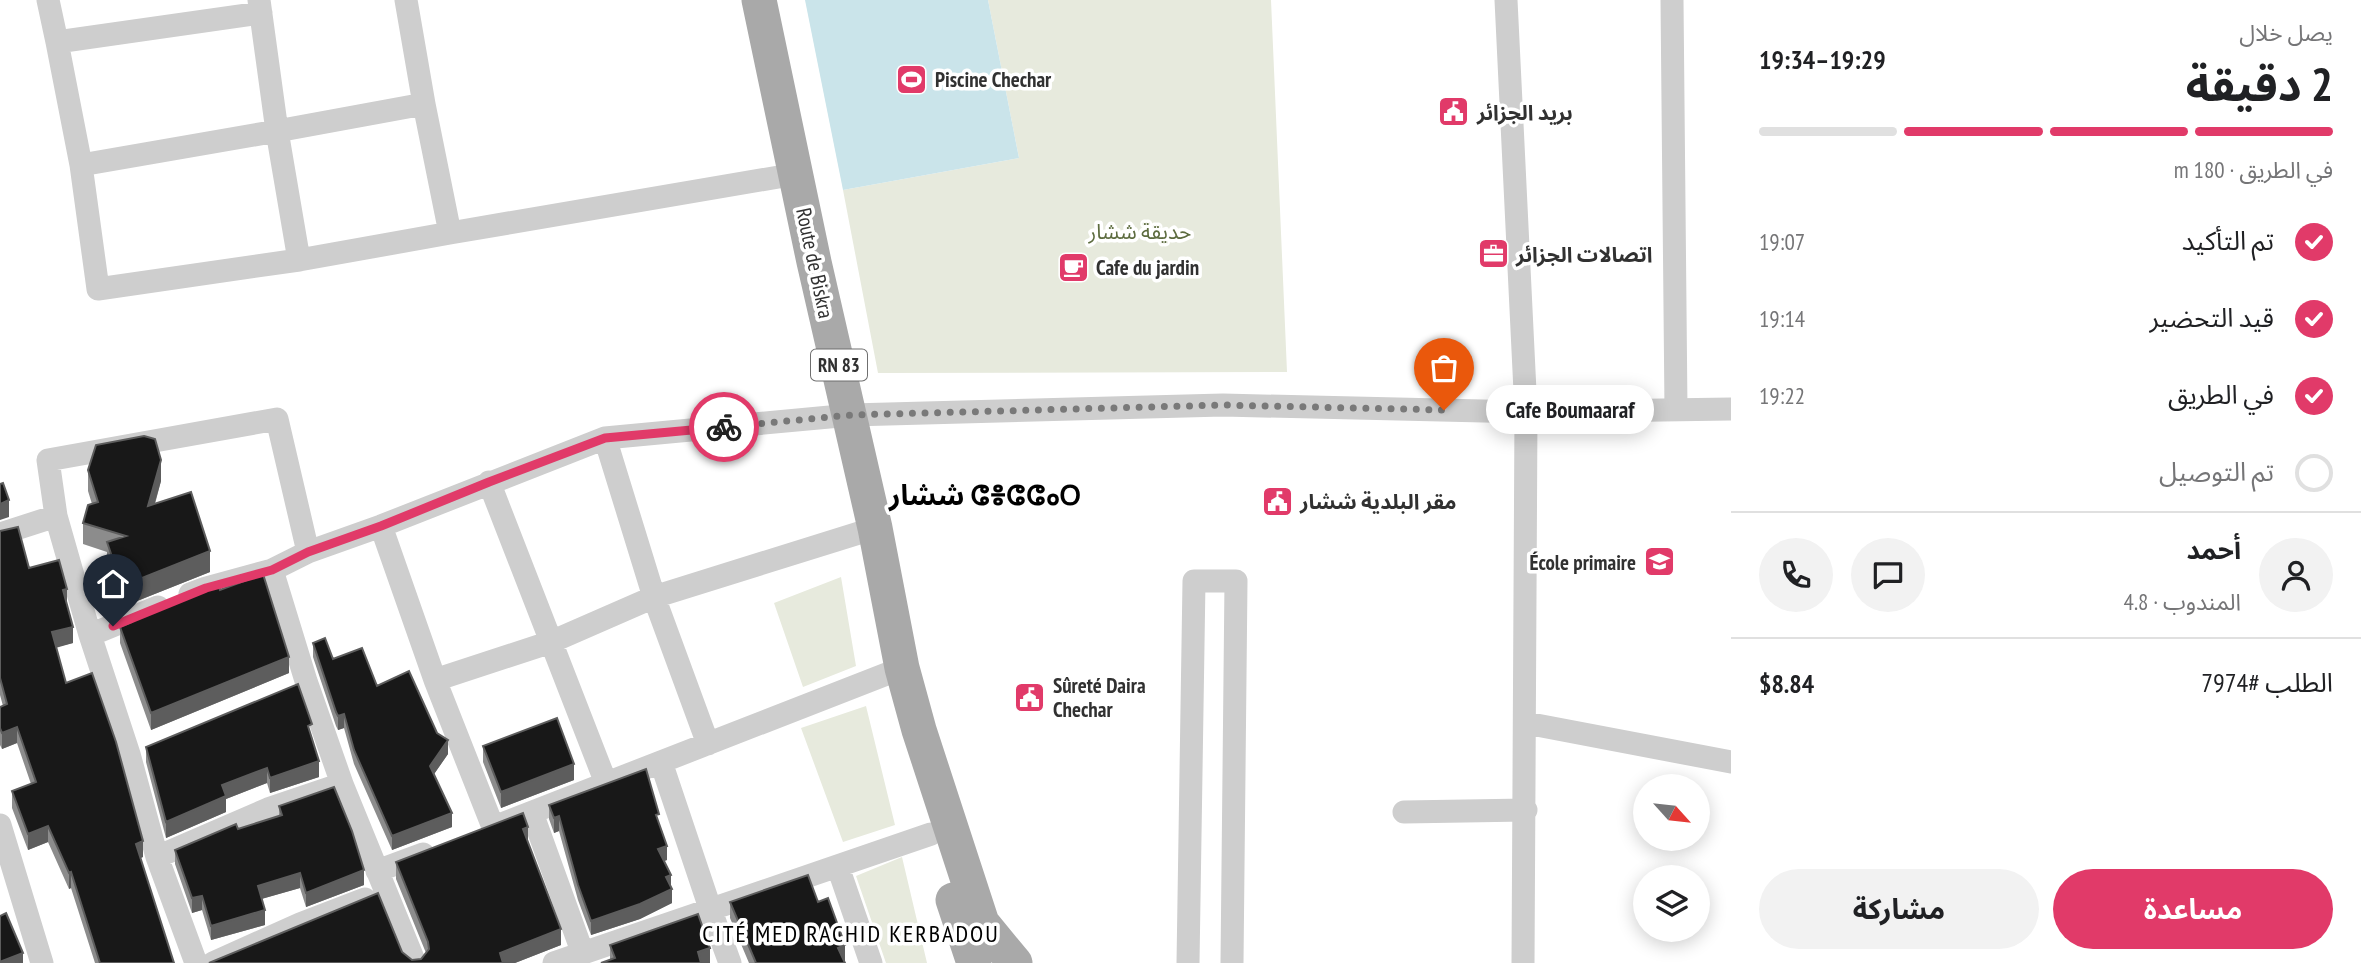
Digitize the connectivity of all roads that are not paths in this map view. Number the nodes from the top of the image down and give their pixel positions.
1 (48, 0) edge
2 (406, 0) edge
3 (759, 0) edge
4 (1506, 0) edge
5 (1672, 0) edge
6 (260, 7) edge
7 (57, 42) junction
8 (424, 104) junction
9 (277, 131) junction
10 (80, 165) junction
11 (796, 174) junction
12 (450, 233) junction
13 (299, 260) junction
14 (1731, 409) edge
15 (1676, 410) junction
16 (1526, 412) junction
17 (851, 415) junction
18 (605, 438) junction
19 (489, 482) junction
20 (56, 516) junction
21 (381, 526) junction
22 (875, 528) junction
23 (0, 534) edge
24 (308, 552) junction
25 (272, 570) junction
26 (654, 597) junction
27 (89, 635) junction
28 (551, 642) junction
29 (902, 668) junction
30 (435, 680) junction
31 (306, 681) junction
32 (284, 690) edge
33 (1526, 723) junction
34 (919, 730) junction
35 (154, 743) edge
36 (708, 744) junction
37 (129, 754) junction
38 (661, 762) junction
39 (1731, 762) edge
40 (606, 783) junction
41 (342, 784) junction
42 (1526, 810) junction
43 (1404, 812) dead end
44 (532, 813) junction
45 (0, 825) edge
46 (494, 827) junction
47 (931, 834) junction
48 (468, 837) edge
49 (442, 847) edge
50 (158, 857) junction
51 (838, 867) junction
52 (382, 881) junction
53 (710, 911) junction
54 (583, 954) junction
55 (42, 963) edge
56 (196, 963) edge
57 (213, 963) edge
58 (415, 963) edge
59 (554, 963) edge
60 (730, 963) edge
61 (871, 963) edge
62 (974, 963) edge
63 (1015, 963) edge
64 (1188, 963) edge
65 (1232, 963) edge
66 (1523, 963) edge

1 - 7 street
2 - 8 street
3 - 11 main road, Route de Biskra / RN 83
4 - 16 street
5 - 15 street
6 - 7 street
6 - 9 street
7 - 10 street
8 - 9 street
8 - 12 street
9 - 10 street
9 - 13 street
10 - 13 street
11 - 12 street
11 - 17 main road, Route de Biskra / RN 83
12 - 13 street
14 - 15 street
15 - 16 street
16 - 17 street
16 - 33 street
17 - 18 street
17 - 22 main road, Route de Biskra / RN 83
18 - 19 street
18 - 26 street
19 - 21 street
19 - 28 street
20 - 23 street
20 - 24 street
20 - 27 street
21 - 24 street
21 - 30 street
22 - 26 street
22 - 29 main road, Route de Biskra / RN 83
24 - 25 street
25 - 27 street
25 - 31 street
26 - 28 street
26 - 36 street
27 - 37 street
28 - 30 street
28 - 40 street
29 - 34 main road, Route de Biskra / RN 83
29 - 36 street
30 - 46 street
31 - 32 street
31 - 41 street
33 - 39 street
33 - 42 street
34 - 47 main road, RN 83
34 - 63 main road, RN 83
35 - 37 street
36 - 38 street
37 - 50 street
38 - 40 street
38 - 53 street
40 - 44 street
41 - 50 street
41 - 52 street
42 - 43 street
42 - 66 street
44 - 46 street
44 - 54 street
45 - 55 street
46 - 48 street
47 - 51 street
47 - 62 main road, RN 83
49 - 52 street
50 - 56 street
51 - 53 street
51 - 61 street
52 - 57 street
52 - 58 street
53 - 54 street
53 - 60 street
54 - 59 street
64 - 65 street

